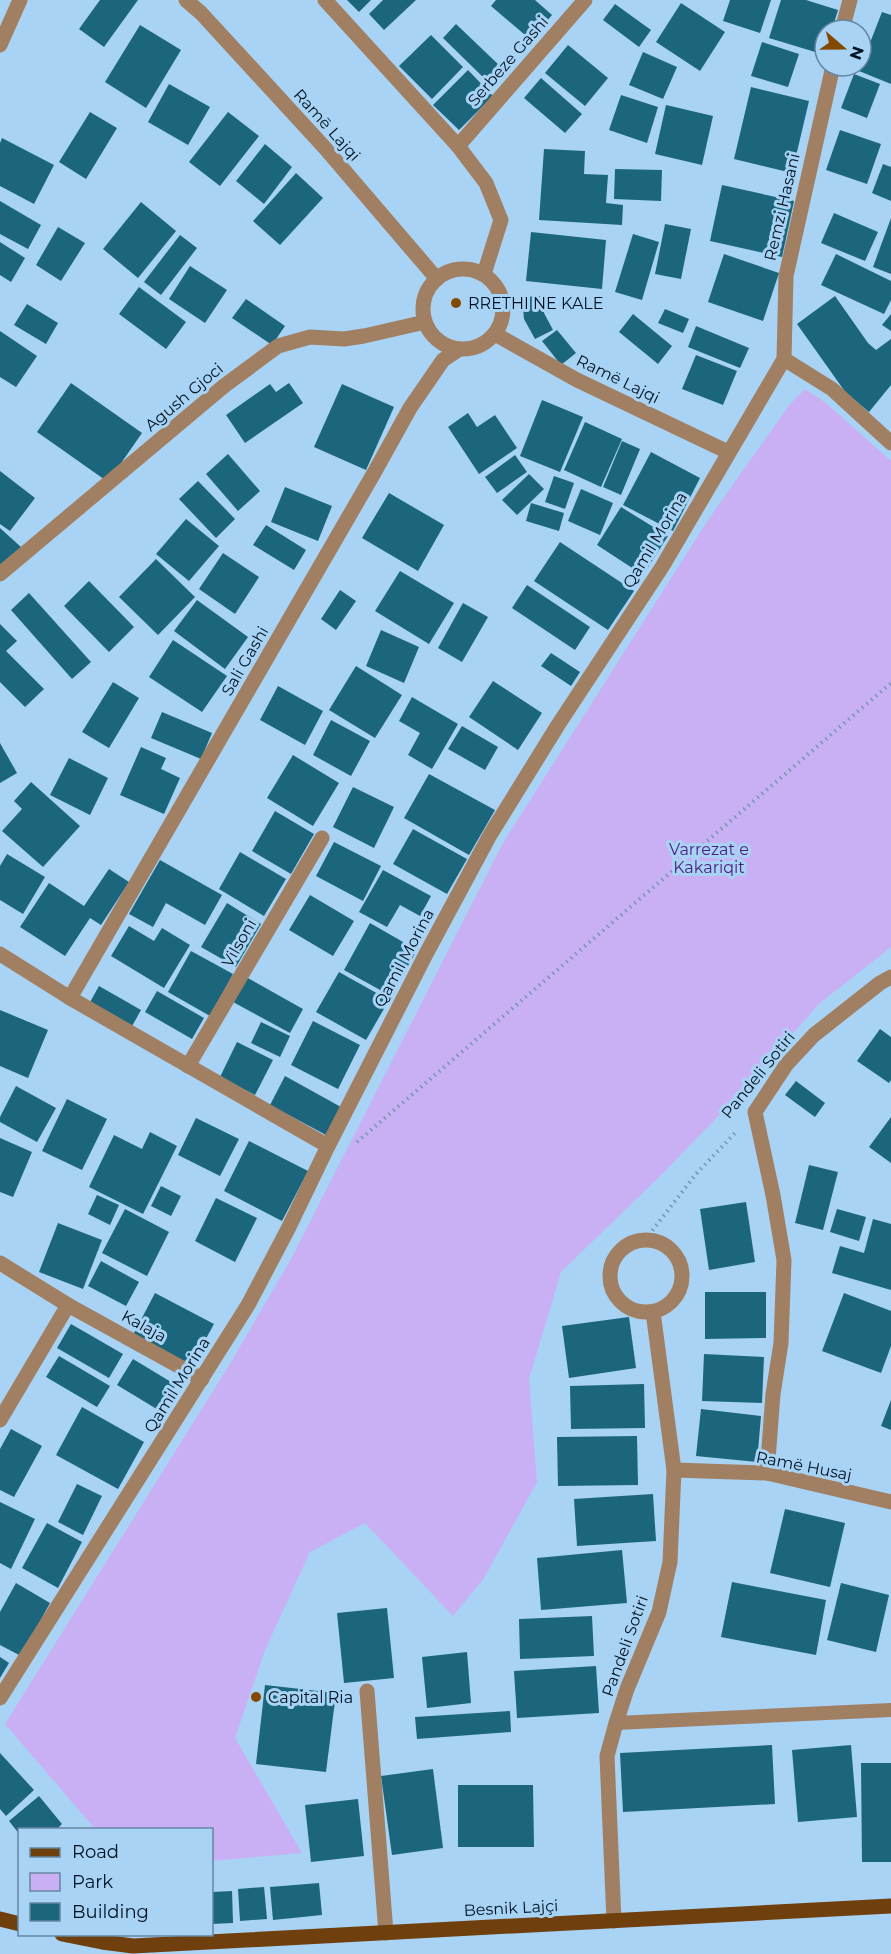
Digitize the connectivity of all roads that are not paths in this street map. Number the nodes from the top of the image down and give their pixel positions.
1 (20, 0) edge
2 (186, 0) edge
3 (325, 0) edge
4 (585, 0) edge
5 (850, 0) edge
6 (845, 18) edge
7 (0, 45) edge
8 (830, 78) edge
9 (458, 146) junction
10 (484, 274) junction
11 (437, 279) junction
12 (424, 322) junction
13 (495, 334) junction
14 (458, 350) junction
15 (784, 359) junction
16 (891, 443) edge
17 (728, 452) junction
18 (0, 574) edge
19 (321, 838) dead end
20 (0, 954) edge
21 (891, 976) edge
22 (70, 998) junction
23 (188, 1066) junction
24 (328, 1146) junction
25 (0, 1263) edge
26 (68, 1305) junction
27 (653, 1312) junction
28 (202, 1379) junction
29 (0, 1420) edge
30 (674, 1470) junction
31 (767, 1473) junction
32 (891, 1502) edge
33 (367, 1691) dead end
34 (0, 1698) edge
35 (891, 1710) edge
36 (616, 1723) junction
37 (891, 1906) edge
38 (0, 1919) edge
39 (614, 1920) junction
40 (18, 1924) edge
41 (386, 1933) junction
42 (67, 1936) edge
43 (133, 1946) junction
44 (113, 1954) edge

1 - 7 street
2 - 11 street, Ramē Lajqi
3 - 9 street
4 - 9 street, Serbeze Gashi
5 - 6 street
8 - 15 street, Remzi Hasani
9 - 10 street
10 - 11 street
10 - 13 street
11 - 12 street
12 - 14 street
12 - 18 street, Agush Gjoci
13 - 14 street
13 - 17 street, Ramë Lajqi
14 - 22 street, Sali Gashi
15 - 16 street
15 - 17 street, Qamil Morina
17 - 24 street, Qamil Morina
19 - 23 street, Vilsoni
20 - 22 street
21 - 31 street, Pandeli Sotiri
22 - 23 street
23 - 24 street
24 - 28 street, Qamil Morina
25 - 26 street, Kalaja
26 - 28 street, Kalaja
26 - 29 street
27 - 27 street
27 - 30 street, Pandeli Sotiri
28 - 34 street, Qamil Morina
30 - 31 street, Ramë Husaj
30 - 36 street, Pandeli Sotiri
31 - 32 street, Ramë Husaj
33 - 41 street
35 - 36 lane
36 - 39 street, Pandeli Sotiri
37 - 39 main road, Besnik Lajçi
38 - 40 main road
39 - 41 main road, Besnik Lajçi
41 - 43 main road, Besnik Lajçi
42 - 43 main road, Besnik Lajçi
43 - 44 main road, Besnik Lajçi

